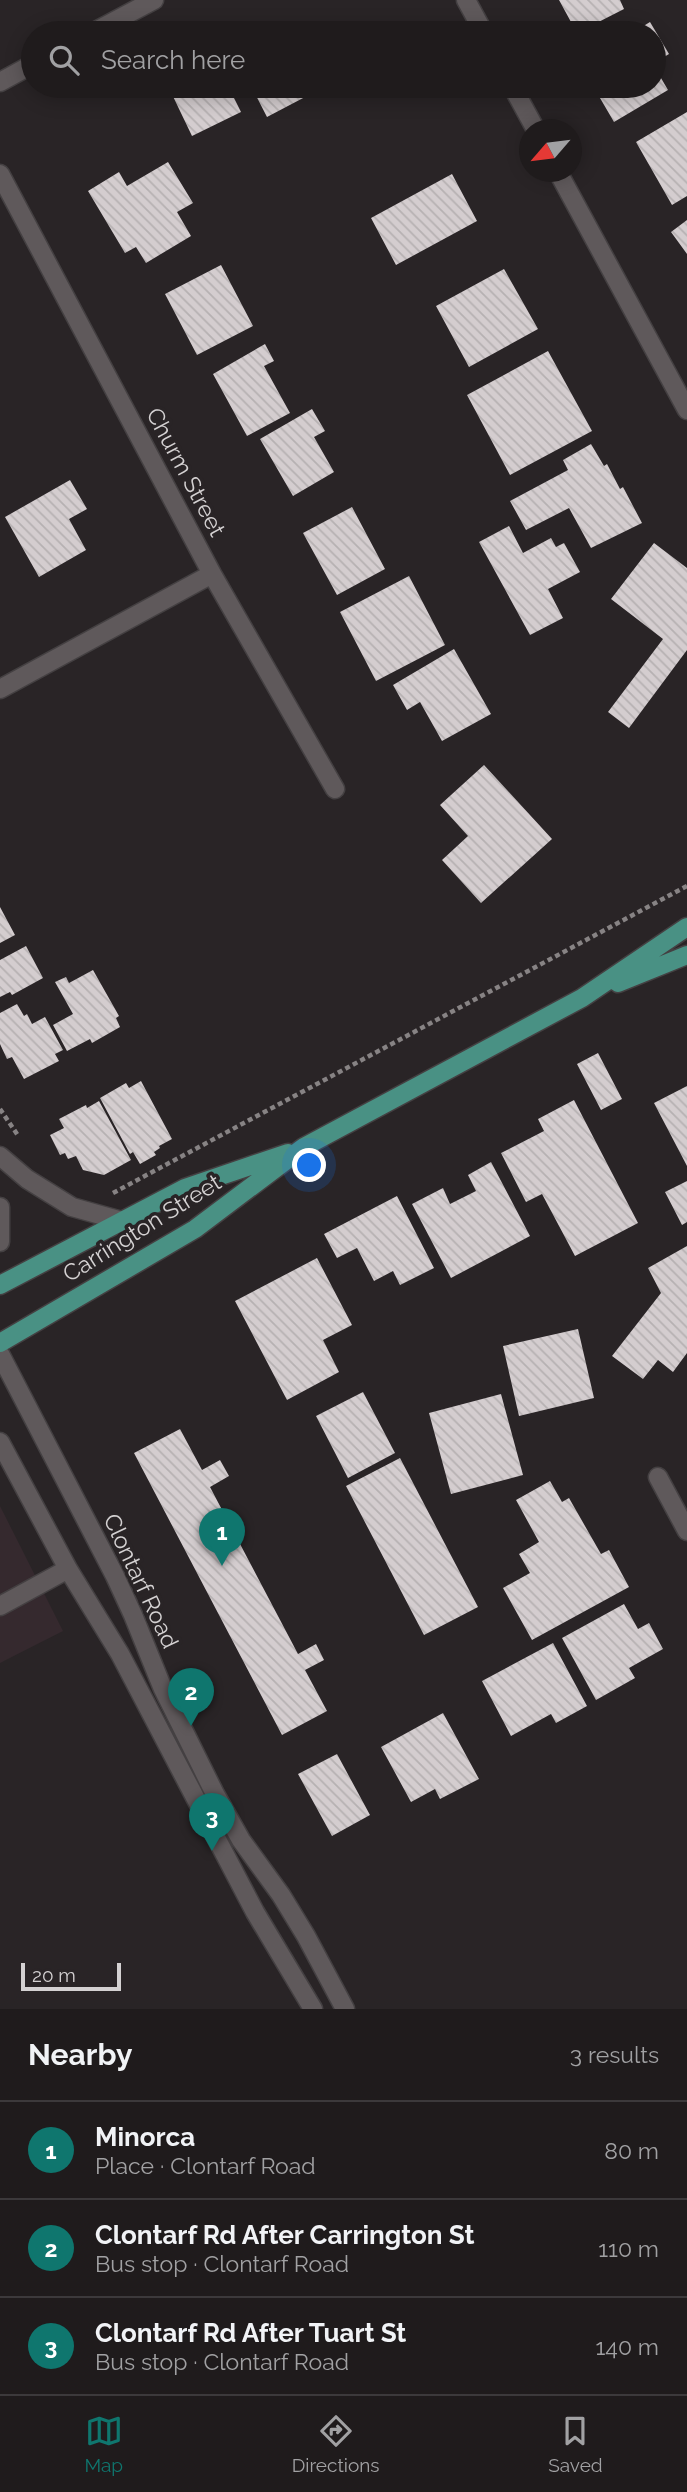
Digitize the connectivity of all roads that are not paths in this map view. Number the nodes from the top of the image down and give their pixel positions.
1 (154, 0) edge
2 (466, 0) edge
3 (115, 21) edge
4 (477, 21) edge
5 (21, 71) edge
6 (0, 82) edge
7 (519, 98) edge
8 (530, 119) edge
9 (0, 174) edge
10 (563, 182) edge
11 (687, 410) edge
12 (212, 574) junction
13 (0, 689) edge
14 (335, 789) dead end
15 (687, 928) edge
16 (687, 955) edge
17 (582, 998) junction
18 (304, 1147) junction
19 (0, 1156) edge
20 (0, 1207) edge
21 (122, 1221) junction
22 (0, 1242) edge
23 (0, 1285) edge
24 (0, 1343) edge
25 (0, 1354) edge
26 (0, 1442) edge
27 (658, 1477) dead end
28 (687, 1531) edge
29 (68, 1569) junction
30 (0, 1606) edge
31 (313, 2009) edge
32 (345, 2009) edge

1 - 3 street
2 - 4 street
5 - 6 street
7 - 8 street
9 - 12 street, Churm Street
10 - 11 street
12 - 13 street
12 - 14 street, Churm Street
15 - 17 main road, Carrington Street
16 - 17 main road, Carrington Street
17 - 18 main road, Carrington Street
18 - 21 main road, Carrington Street
18 - 24 main road, Carrington Street
19 - 21 street
20 - 22 street
21 - 23 main road, Carrington Street
25 - 32 street, Clontarf Road
26 - 29 street
27 - 28 street
29 - 30 street
29 - 31 street

